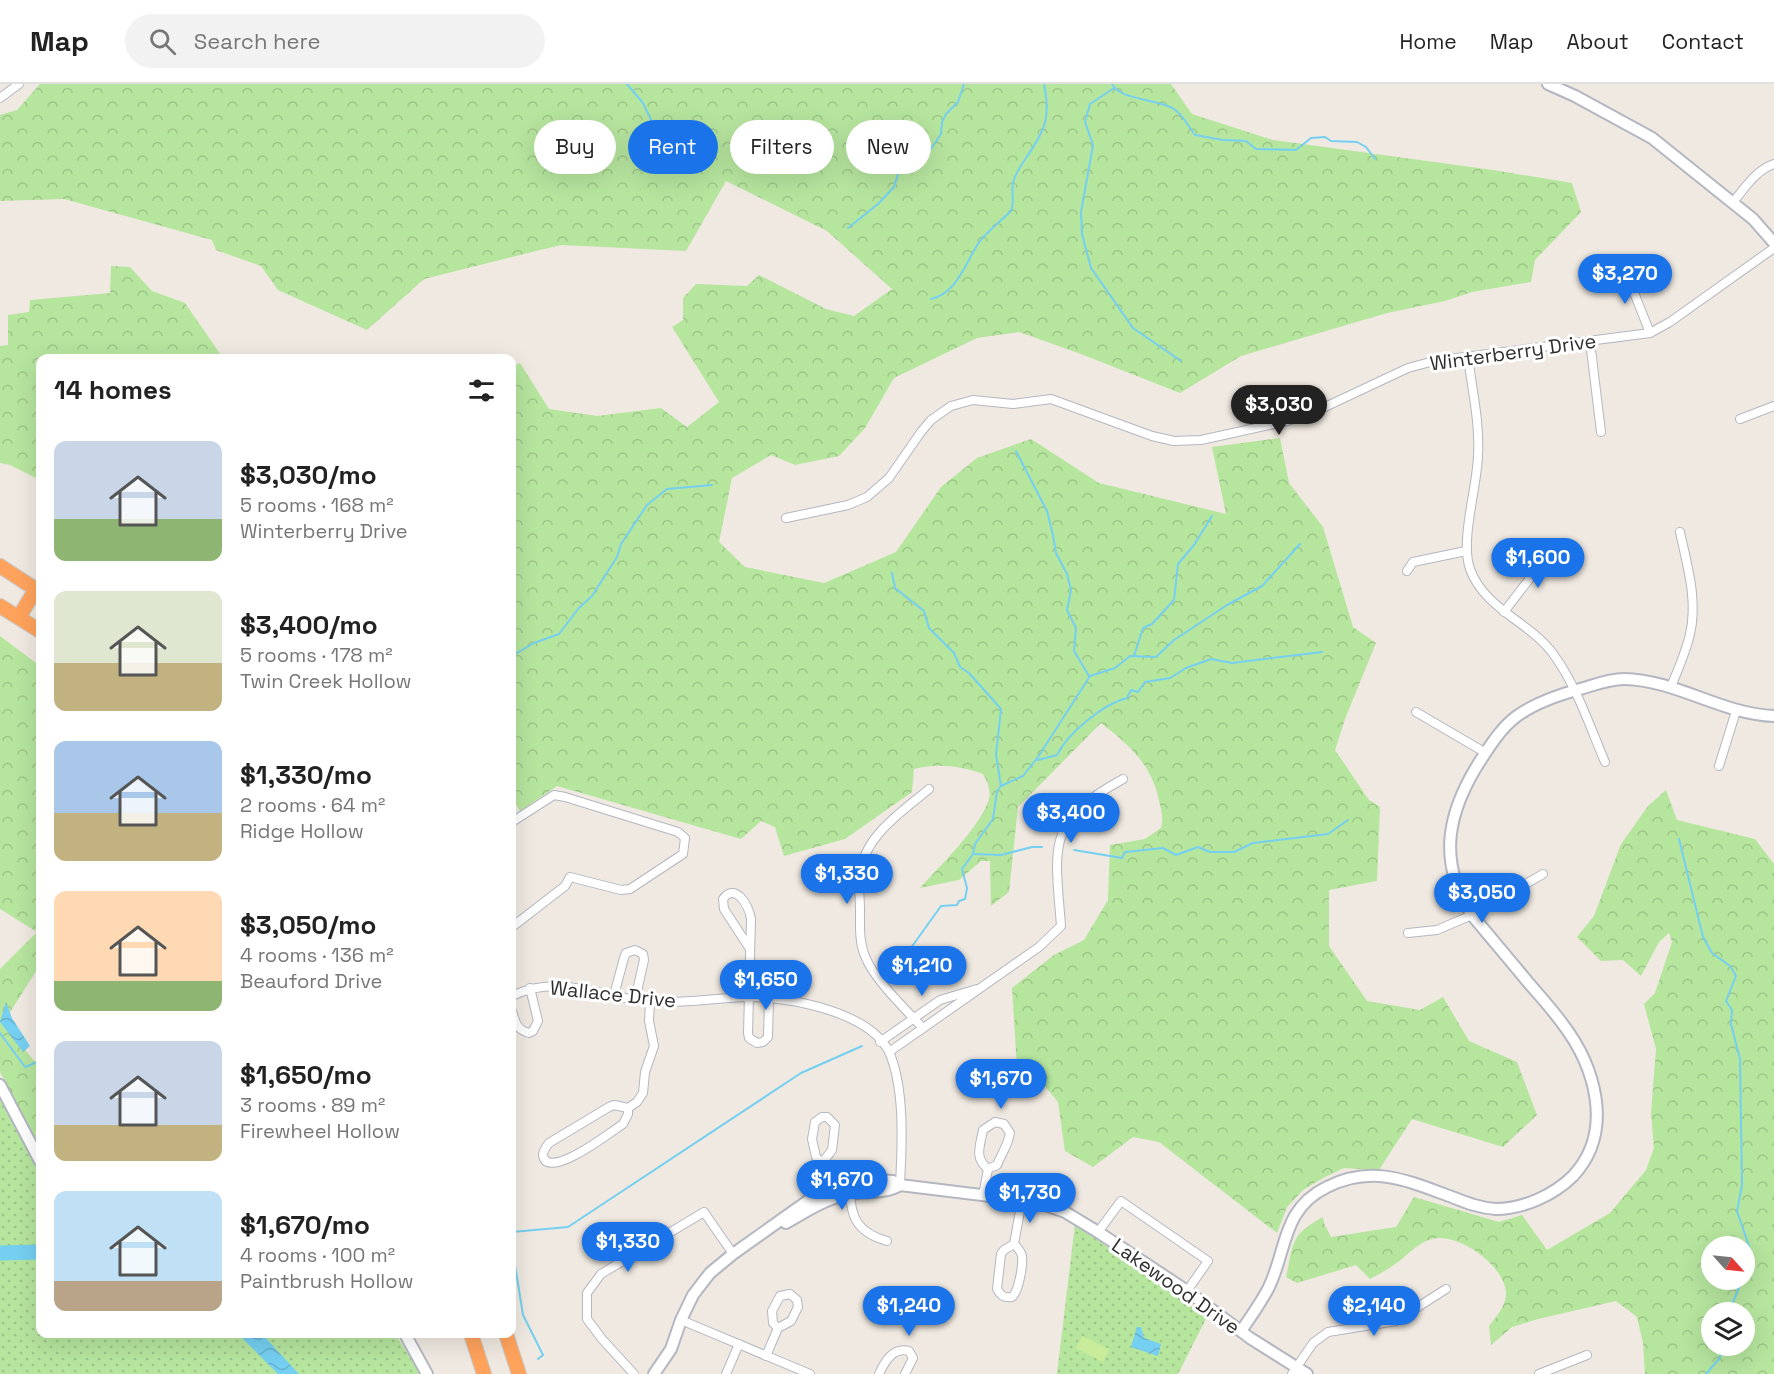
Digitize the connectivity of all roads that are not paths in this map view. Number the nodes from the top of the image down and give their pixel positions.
1 (19, 84) edge
2 (1548, 84) edge
3 (0, 98) edge
4 (1774, 164) edge
5 (1733, 202) junction
6 (1774, 243) edge
7 (1774, 248) edge
8 (1624, 267) dead end
9 (1650, 333) junction
10 (1590, 341) junction
11 (1467, 357) junction
12 (1774, 406) edge
13 (1740, 419) dead end
14 (1601, 432) dead end
15 (786, 518) dead end
16 (1680, 532) dead end
17 (1466, 551) junction
18 (1542, 552) dead end
19 (0, 566) edge
20 (1407, 571) dead end
21 (36, 589) edge
22 (36, 593) edge
23 (0, 606) edge
24 (1504, 612) junction
25 (19, 617) junction
26 (36, 628) edge
27 (1671, 687) junction
28 (1574, 691) junction
29 (1736, 711) junction
30 (1416, 712) dead end
31 (1774, 716) edge
32 (1486, 753) junction
33 (1605, 762) dead end
34 (1719, 766) dead end
35 (1123, 779) dead end
36 (928, 789) dead end
37 (516, 819) edge
38 (1544, 874) dead end
39 (1472, 915) junction
40 (516, 924) edge
41 (1408, 933) dead end
42 (750, 949) junction
43 (530, 988) junction
44 (981, 988) junction
45 (516, 994) edge
46 (614, 995) junction
47 (748, 997) junction
48 (769, 998) junction
49 (635, 1000) junction
50 (650, 1002) junction
51 (914, 1018) junction
52 (516, 1026) edge
53 (923, 1028) junction
54 (880, 1042) junction
55 (889, 1052) junction
56 (0, 1085) edge
57 (628, 1108) junction
58 (36, 1153) edge
59 (822, 1163) junction
60 (988, 1169) junction
61 (900, 1185) junction
62 (850, 1189) junction
63 (983, 1195) junction
64 (825, 1196) junction
65 (1022, 1200) junction
66 (1098, 1232) junction
67 (887, 1241) dead end
68 (1014, 1244) junction
69 (732, 1254) junction
70 (1446, 1288) dead end
71 (1187, 1291) junction
72 (681, 1320) junction
73 (778, 1328) dead end
74 (1241, 1331) junction
75 (407, 1338) edge
76 (472, 1338) edge
77 (507, 1338) edge
78 (739, 1344) junction
79 (1587, 1355) dead end
80 (766, 1356) junction
81 (1294, 1371) edge
82 (427, 1374) edge
83 (484, 1374) edge
84 (519, 1374) edge
85 (634, 1374) edge
86 (654, 1374) edge
87 (726, 1374) edge
88 (810, 1374) edge
89 (879, 1374) edge
90 (905, 1374) edge
91 (1307, 1374) edge
92 (1539, 1374) edge

1 - 3 street
2 - 5 street
4 - 5 street
5 - 6 street
7 - 9 street, Winterberry Drive
8 - 9 street
9 - 10 street, Winterberry Drive
10 - 11 street, Winterberry Drive
10 - 14 street
11 - 15 street, Winterberry Drive
11 - 17 street
12 - 13 street
16 - 27 street
17 - 20 street
17 - 24 street
18 - 24 street
19 - 21 highway
22 - 25 highway
23 - 25 highway
24 - 28 street
25 - 26 highway
27 - 28 street
27 - 29 street
28 - 32 street
28 - 33 street
29 - 31 street
29 - 34 street
30 - 32 street
32 - 39 street
35 - 44 street
36 - 51 street
37 - 40 street
38 - 39 street
39 - 41 street
39 - 74 street
42 - 42 street
42 - 47 street
43 - 45 street, Wallace Drive
43 - 46 street, Wallace Drive
43 - 52 street
44 - 51 street
44 - 53 street
46 - 49 street, Wallace Drive
46 - 49 street
47 - 48 street, Wallace Drive
47 - 48 street
47 - 50 street, Wallace Drive
48 - 54 street, Wallace Drive
49 - 50 street, Wallace Drive
50 - 57 street
51 - 53 street
51 - 54 street
53 - 55 street
54 - 55 street, Wallace Drive
55 - 61 street, Wallace Drive
56 - 58 street
57 - 57 street
59 - 59 street
59 - 64 street
60 - 60 street
60 - 63 street
61 - 62 street, Lakewood Drive
61 - 63 street, Lakewood Drive
62 - 64 street, Lakewood Drive
62 - 67 street
63 - 65 street, Lakewood Drive
64 - 69 street, Lakewood Drive
65 - 66 street, Lakewood Drive
65 - 68 street
66 - 71 street, Lakewood Drive
66 - 71 street
68 - 68 street
69 - 72 street, Lakewood Drive
69 - 85 street
70 - 81 street
71 - 74 street, Lakewood Drive
72 - 78 street
72 - 86 street, Lakewood Drive
73 - 80 street
74 - 81 street, Lakewood Drive
75 - 82 street
76 - 83 highway
77 - 84 highway
78 - 80 street
78 - 87 street
79 - 92 street
80 - 88 street
81 - 91 street, Lakewood Drive
89 - 90 street

